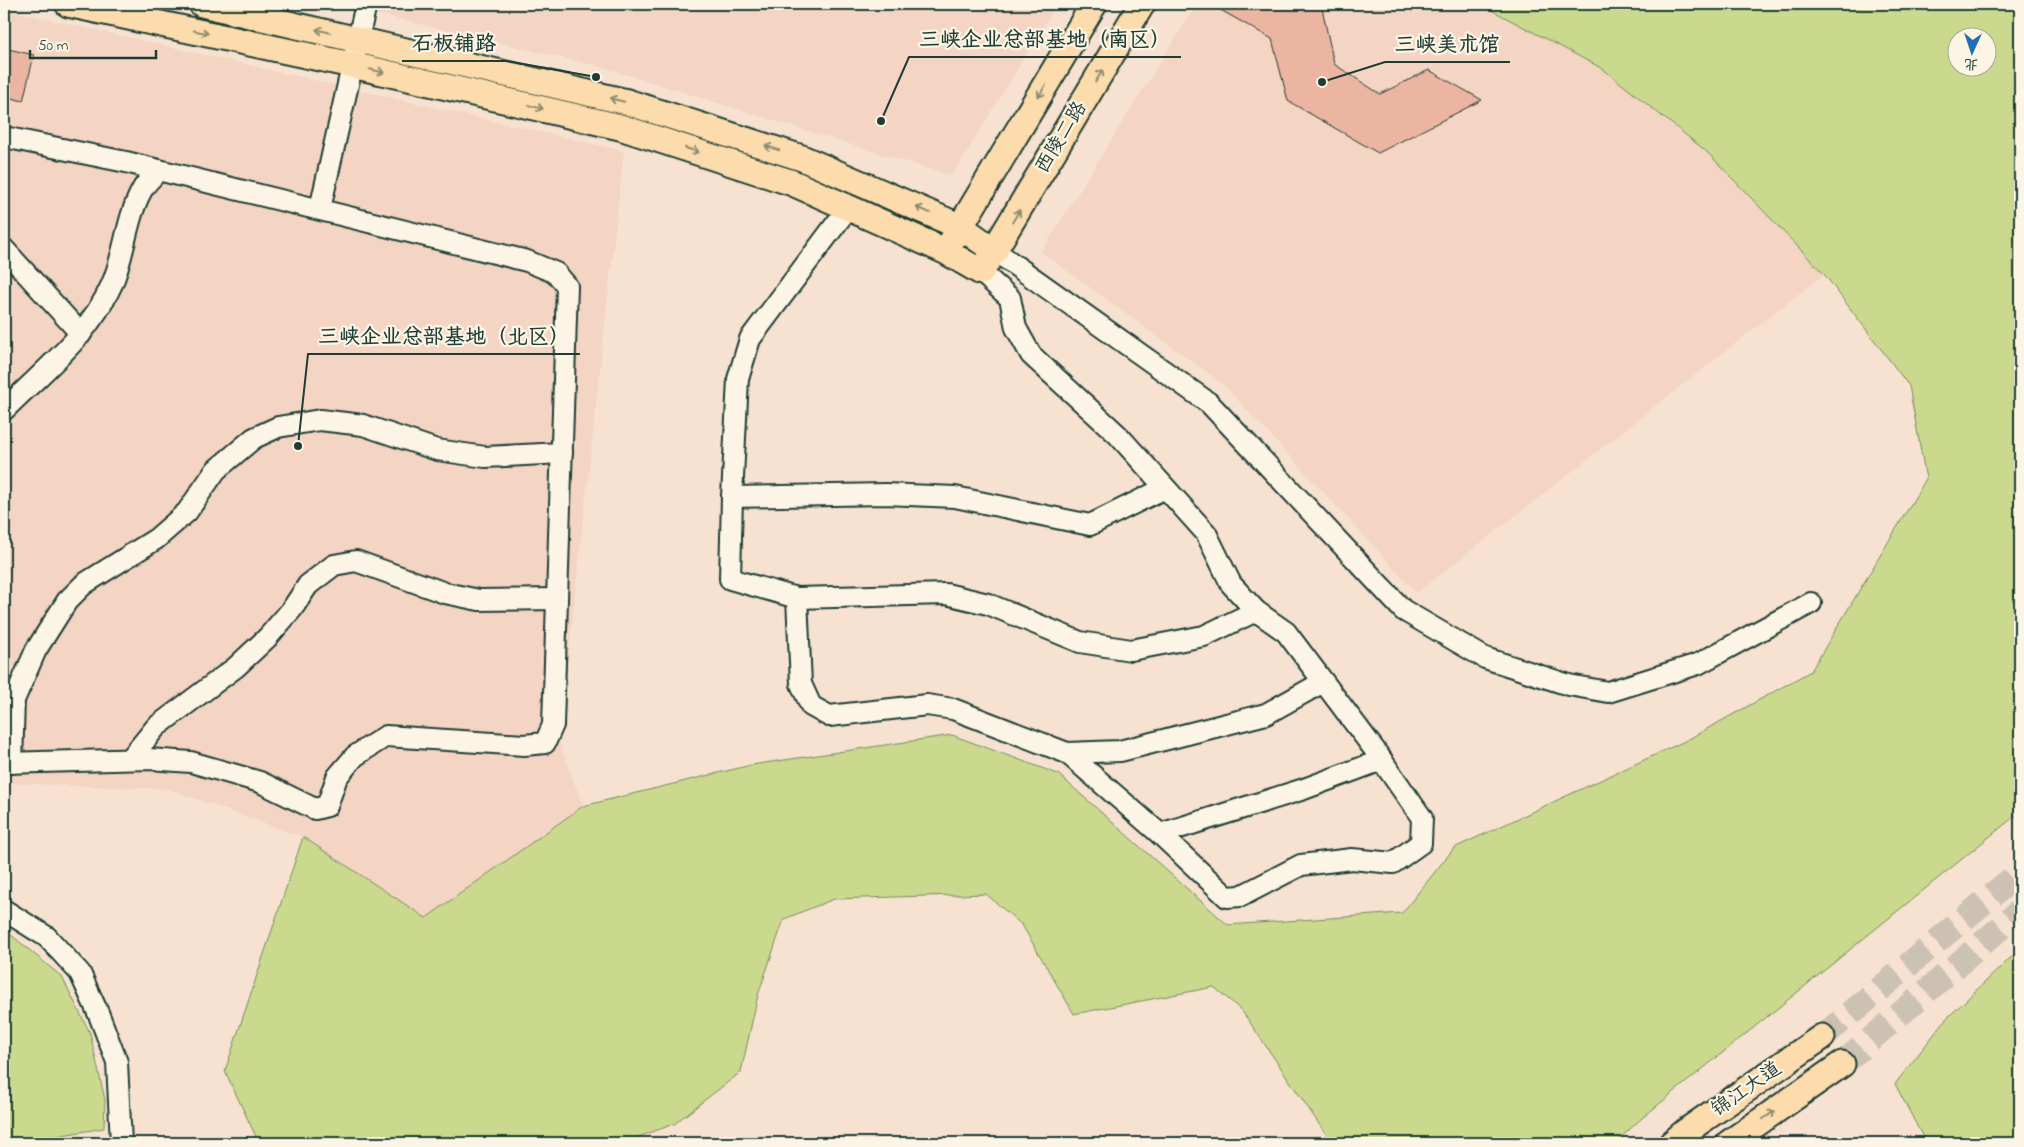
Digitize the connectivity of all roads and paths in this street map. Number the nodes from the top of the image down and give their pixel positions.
1 (68, 4) edge
2 (202, 4) edge
3 (366, 4) edge
4 (1094, 4) edge
5 (1142, 4) edge
6 (358, 39) junction
7 (352, 65) junction
8 (4, 137) edge
9 (159, 170) junction
10 (848, 208) junction
11 (320, 209) junction
12 (961, 226) junction
13 (4, 249) edge
14 (945, 251) junction
15 (995, 251) junction
16 (981, 272) junction
17 (81, 334) junction
18 (4, 410) edge
19 (562, 453) junction
20 (1165, 488) junction
21 (732, 498) junction
22 (797, 598) junction
23 (557, 599) junction
24 (1811, 603) dead end
25 (1256, 611) junction
26 (1324, 682) junction
27 (1067, 753) junction
28 (130, 759) junction
29 (1382, 760) junction
30 (8, 763) edge
31 (1160, 834) junction
32 (4, 910) edge
33 (1822, 1037) tunnel mouth
34 (1842, 1064) tunnel mouth
35 (120, 1143) edge
36 (1672, 1143) edge
37 (1729, 1143) edge

1 -> 7 main road
6 -> 2 main road
3 - 6 street
4 -> 12 main road, 西陵二路
15 -> 5 main road, 西陵二路
6 - 7 street
12 -> 6 main road
7 -> 10 main road
7 - 11 street
8 - 9 street
9 - 11 street
9 - 17 street
10 - 14 main road
10 - 21 street
11 - 19 street
12 - 14 main road, 西陵二路
12 - 15 main road
13 - 17 street
14 - 16 main road
15 - 16 main road, 西陵二路
15 - 24 street
16 - 20 street
17 - 18 street
19 - 23 street
19 - 30 street
20 - 21 street
20 - 25 street
21 - 22 street
22 - 25 street
22 - 27 street
23 - 28 street
23 - 28 street
25 - 26 street
26 - 27 street
26 - 29 street
27 - 31 street
28 - 30 street
29 - 31 street
29 - 31 street
32 - 35 street
33 - 36 main road, 锦江大道
37 -> 34 main road, 锦江大道

